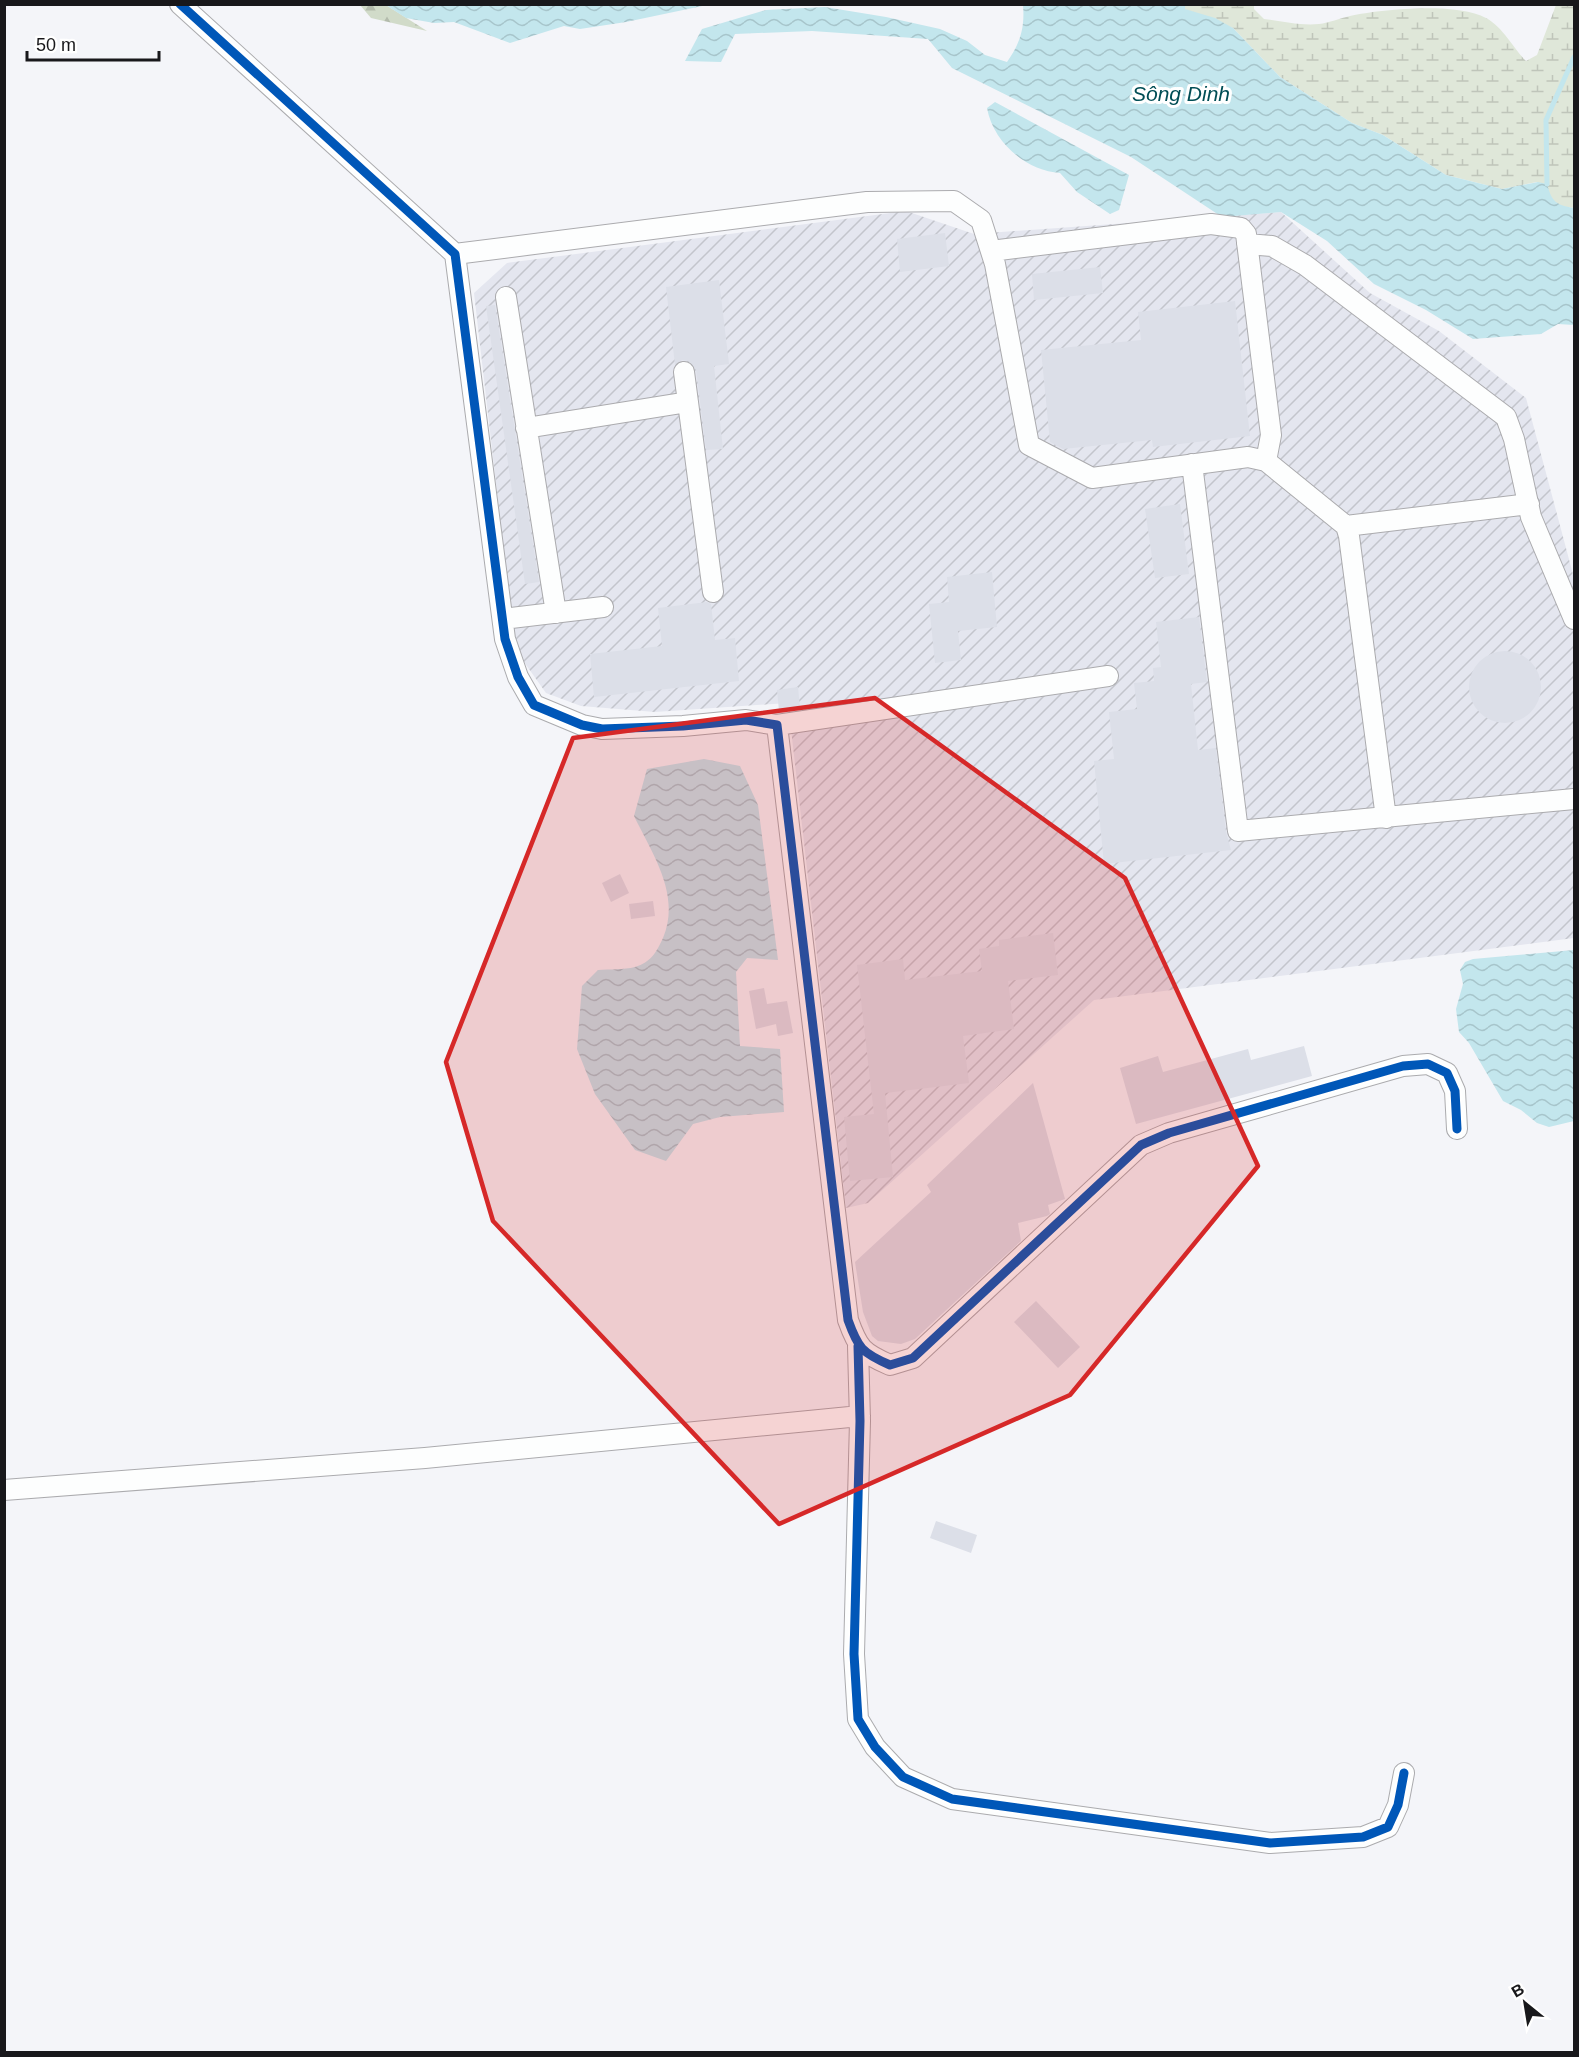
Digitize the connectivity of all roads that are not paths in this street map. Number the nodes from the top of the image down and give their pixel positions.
1 (180, 4) edge
2 (1247, 244) junction
3 (991, 251) junction
4 (455, 254) junction
5 (506, 297) dead end
6 (684, 372) dead end
7 (688, 402) junction
8 (526, 428) junction
9 (1266, 461) junction
10 (1192, 464) junction
11 (1528, 504) junction
12 (1346, 526) junction
13 (713, 592) dead end
14 (603, 607) dead end
15 (556, 613) junction
16 (503, 619) junction
17 (1575, 619) edge
18 (1108, 676) dead end
19 (777, 725) junction
20 (1575, 799) edge
21 (1386, 818) junction
22 (1457, 1129) dead end
23 (858, 1346) junction
24 (860, 1416) junction
25 (4, 1490) edge
26 (1404, 1773) dead end

1 - 4 street
2 - 3 street
2 - 9 street
2 - 11 street
3 - 4 street
3 - 10 street
4 - 16 street
5 - 8 street
6 - 7 street
7 - 8 street
7 - 13 street
8 - 15 street
9 - 10 street
9 - 12 street
10 - 21 street
11 - 12 street
11 - 17 street
12 - 21 street
14 - 15 street
15 - 16 street
16 - 19 street
18 - 19 street
19 - 23 street
20 - 21 street
22 - 23 street
23 - 24 street
24 - 25 street
24 - 26 street

